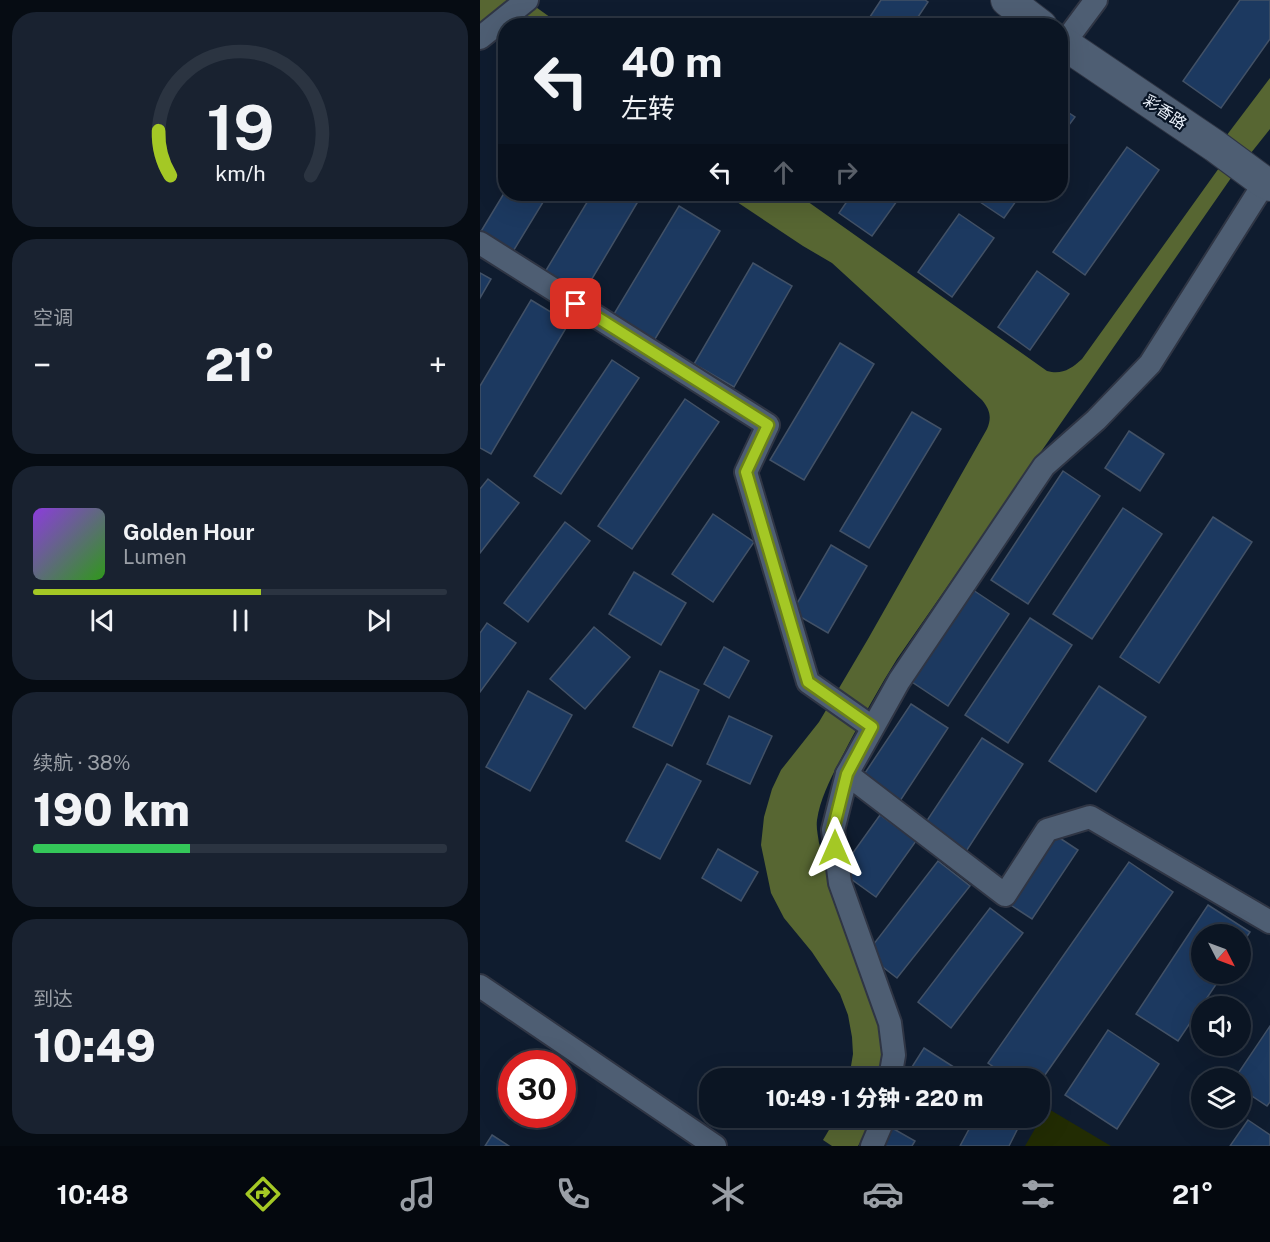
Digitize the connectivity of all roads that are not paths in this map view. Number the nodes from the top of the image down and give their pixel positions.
1 (527, 0) edge
2 (1007, 0) edge
3 (1096, 0) edge
4 (505, 18) edge
5 (1031, 18) edge
6 (498, 23) edge
7 (1068, 25) edge
8 (480, 38) edge
9 (1068, 45) edge
10 (1265, 182) edge
11 (480, 243) edge
12 (868, 725) junction
13 (847, 774) junction
14 (1270, 922) edge
15 (480, 986) edge
16 (892, 1068) edge
17 (880, 1128) edge
18 (715, 1146) edge
19 (872, 1146) edge

1 - 4 street
2 - 5 street, 彩香路
3 - 7 street
6 - 8 street
9 - 10 street, 彩香路
10 - 12 street
11 - 12 street
12 - 13 street
13 - 14 street
13 - 16 street
15 - 18 street
17 - 19 street

